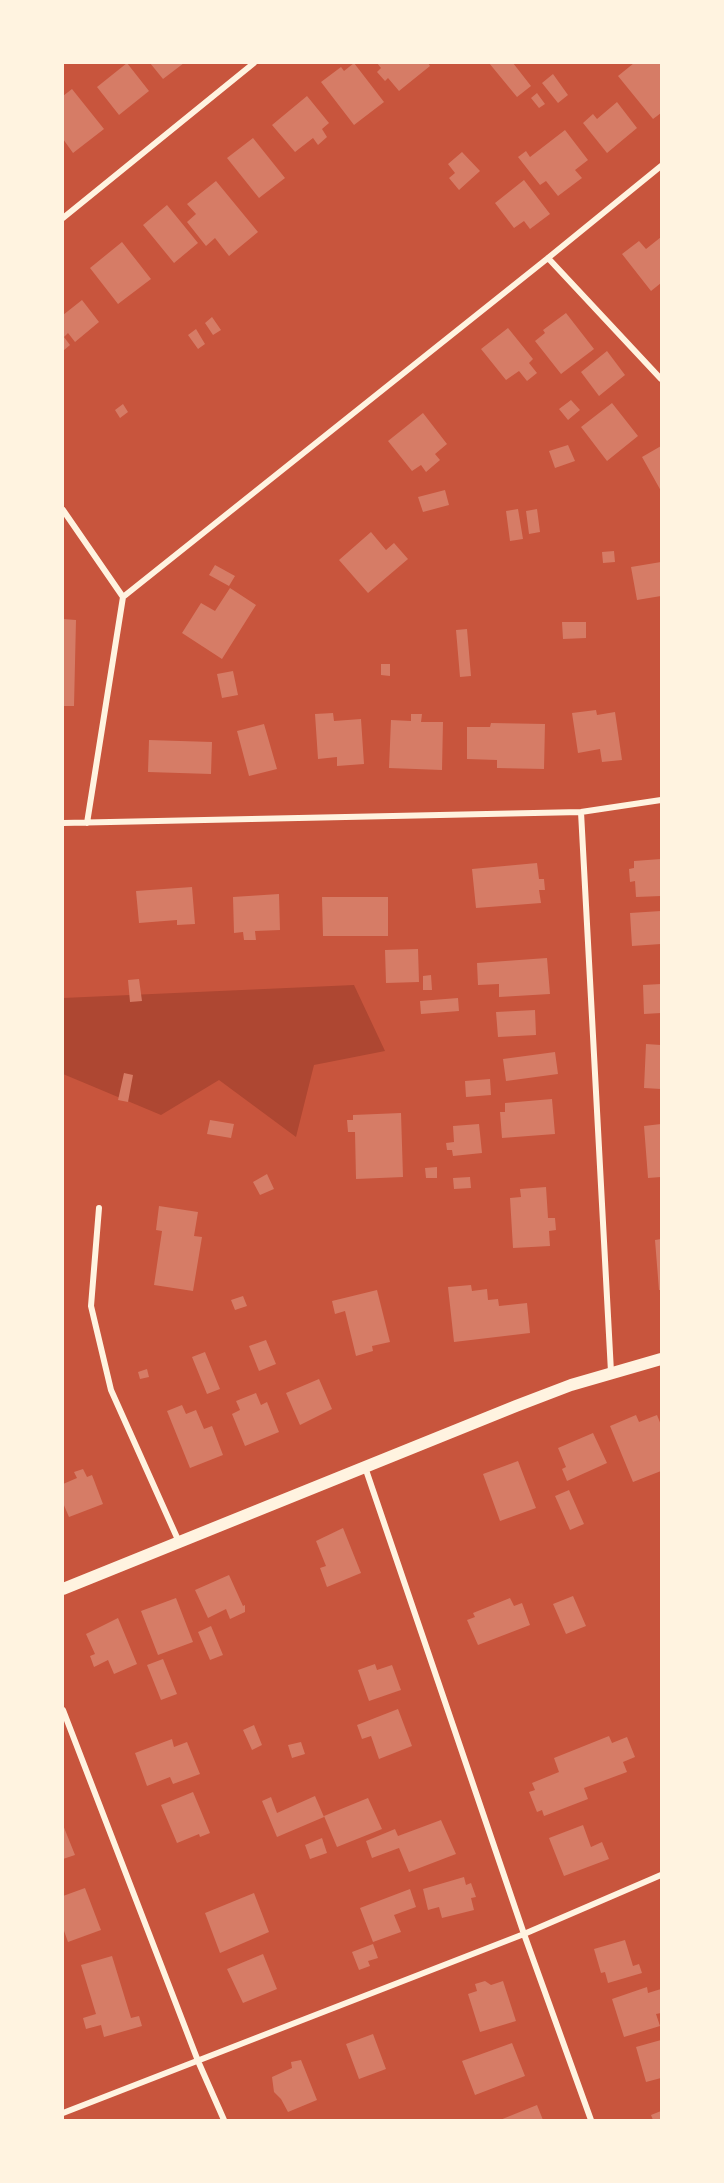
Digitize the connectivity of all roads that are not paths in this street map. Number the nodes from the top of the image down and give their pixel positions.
1 (254, 63) edge
2 (661, 166) edge
3 (63, 218) edge
4 (548, 258) junction
5 (661, 379) edge
6 (63, 510) edge
7 (123, 597) junction
8 (661, 800) edge
9 (581, 812) junction
10 (63, 823) edge
11 (87, 823) junction
12 (99, 1208) dead end
13 (661, 1359) edge
14 (611, 1372) junction
15 (365, 1467) junction
16 (179, 1542) junction
17 (63, 1589) edge
18 (63, 1710) edge
19 (661, 1875) edge
20 (524, 1934) junction
21 (198, 2061) junction
22 (63, 2113) edge
23 (224, 2120) edge
24 (591, 2120) edge

1 - 3 street
2 - 4 street
4 - 5 street
4 - 7 street
6 - 7 street
7 - 11 street
8 - 9 street
9 - 11 street
9 - 14 street
10 - 11 street
12 - 16 street
13 - 14 main road
14 - 15 main road
15 - 16 main road
15 - 20 street
16 - 17 main road
18 - 21 street
19 - 20 street
20 - 21 street
20 - 24 street
21 - 22 street
21 - 23 street

